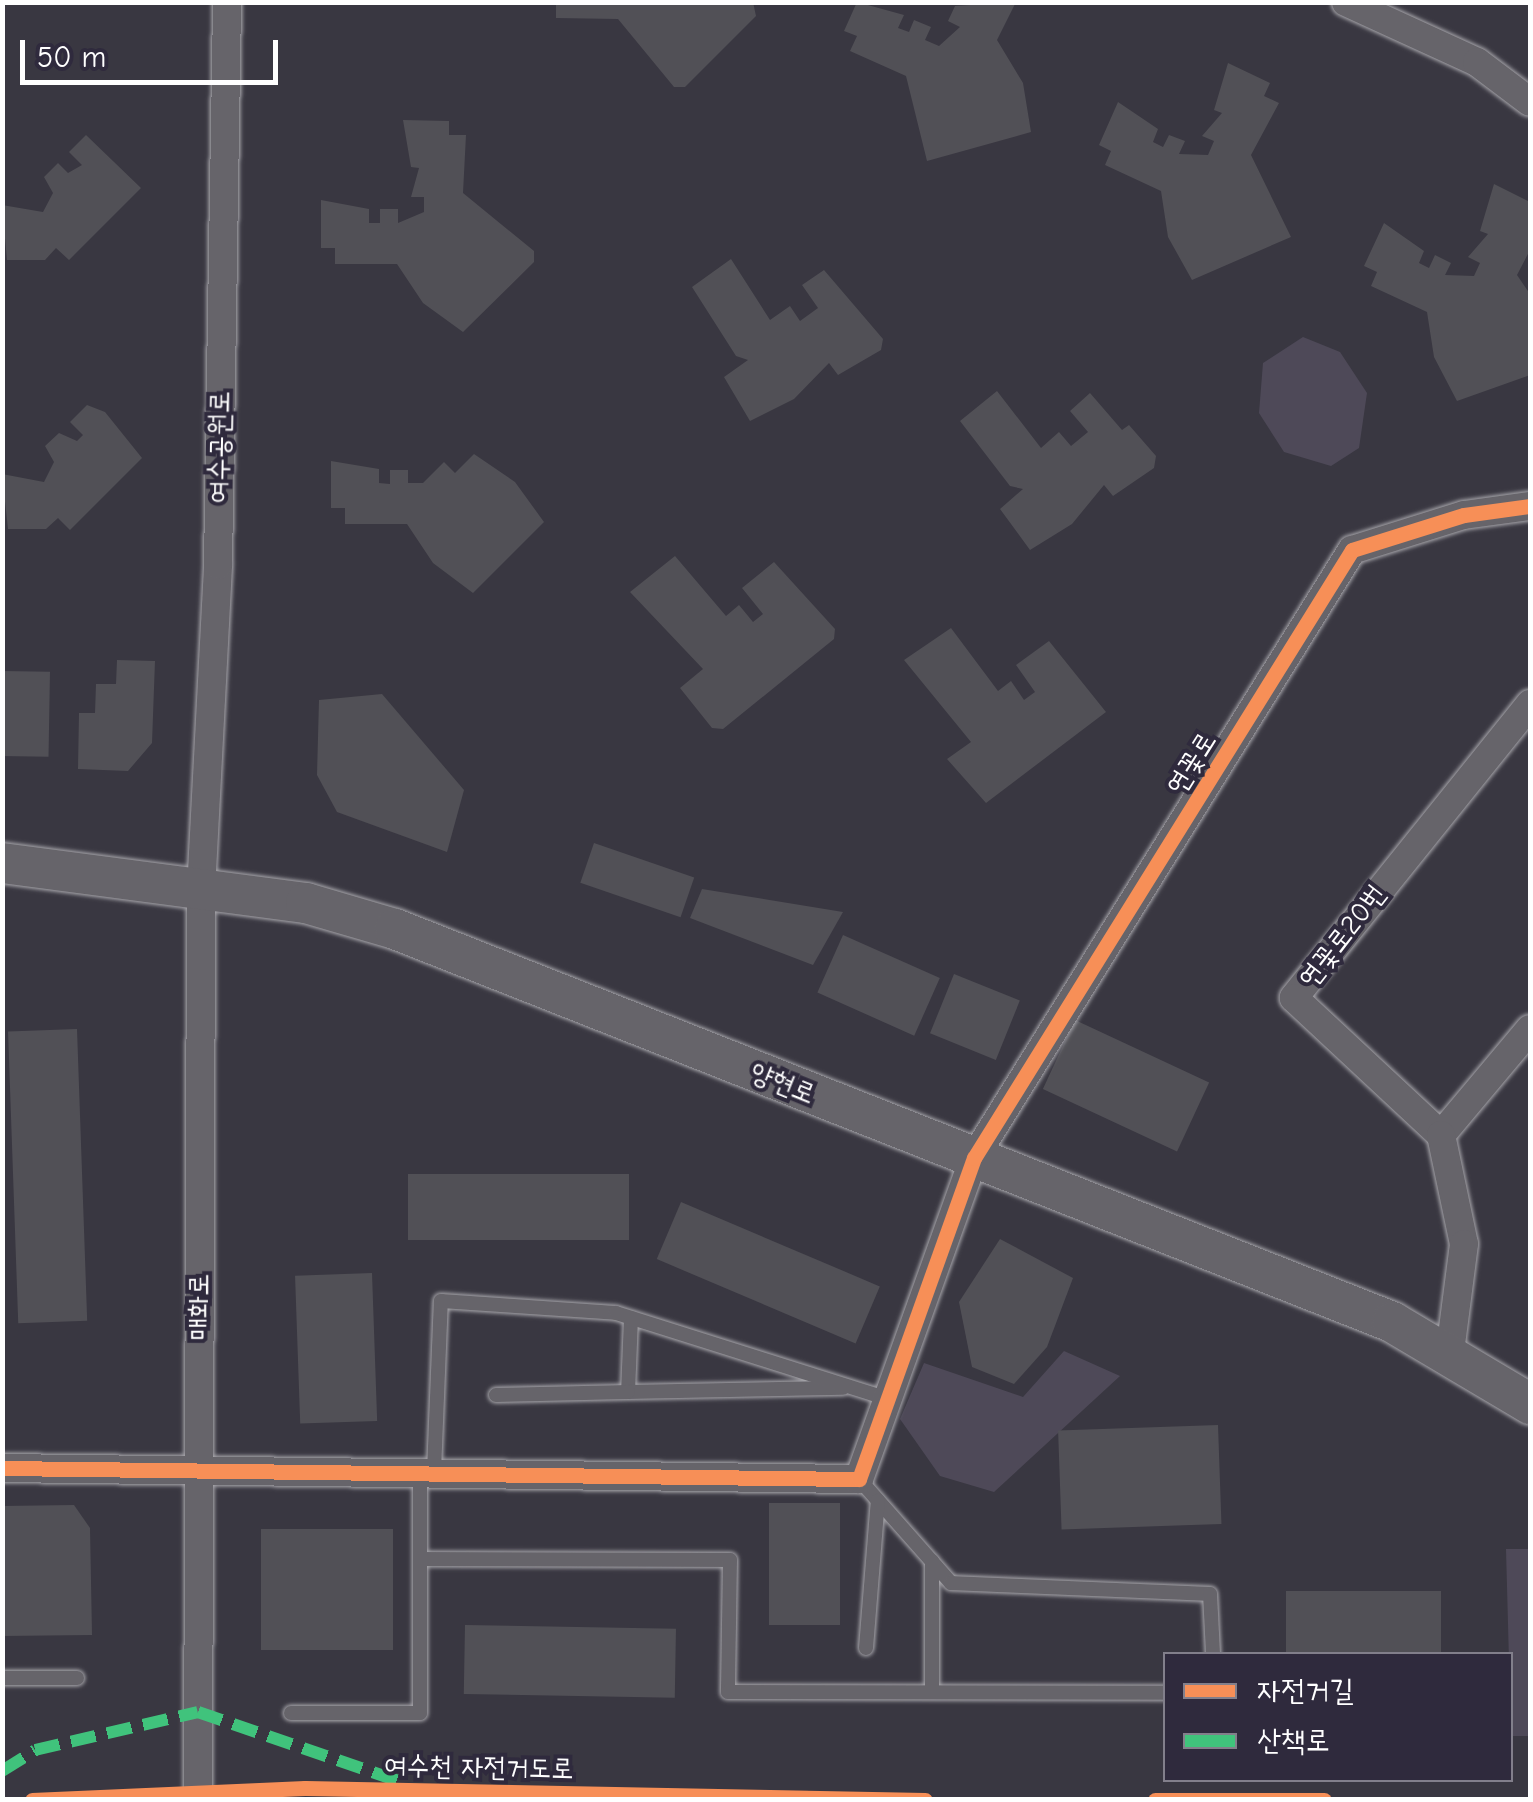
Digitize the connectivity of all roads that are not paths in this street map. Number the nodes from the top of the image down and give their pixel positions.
1 (227, 2) edge
2 (1346, 2) edge
3 (1530, 102) edge
4 (1530, 506) edge
5 (1530, 704) edge
6 (2, 863) edge
7 (201, 891) junction
8 (1530, 1030) edge
9 (1441, 1135) junction
10 (974, 1158) junction
11 (631, 1318) junction
12 (1450, 1352) junction
13 (855, 1388) junction
14 (628, 1392) junction
15 (496, 1394) dead end
16 (888, 1398) junction
17 (1530, 1404) edge
18 (198, 1467) junction
19 (2, 1468) edge
20 (427, 1472) junction
21 (859, 1478) junction
22 (878, 1500) junction
23 (420, 1558) junction
24 (932, 1562) junction
25 (866, 1648) dead end
26 (1213, 1652) edge
27 (2, 1678) edge
28 (77, 1678) dead end
29 (932, 1692) junction
30 (1163, 1692) edge
31 (291, 1713) dead end
32 (198, 1800) edge

1 - 7 street, 여수공원로
2 - 3 street
4 - 10 street, 연꽃로
5 - 9 street, 연꽃로20번
6 - 7 main road, 양현로
7 - 10 main road, 양현로
7 - 18 street, 매화로
8 - 9 street
9 - 12 street
10 - 12 main road, 양현로
10 - 16 street, 연꽃로
11 - 13 lane
11 - 14 lane
11 - 20 lane
12 - 17 main road, 양현로
13 - 14 lane
13 - 16 lane
14 - 15 lane
16 - 21 street, 연꽃로
18 - 19 street
18 - 20 street
18 - 32 street, 매화로
20 - 21 street
20 - 23 lane
21 - 22 lane
22 - 24 lane
22 - 25 lane
23 - 29 lane
23 - 31 lane
24 - 26 lane
24 - 29 lane
27 - 28 lane
29 - 30 lane

